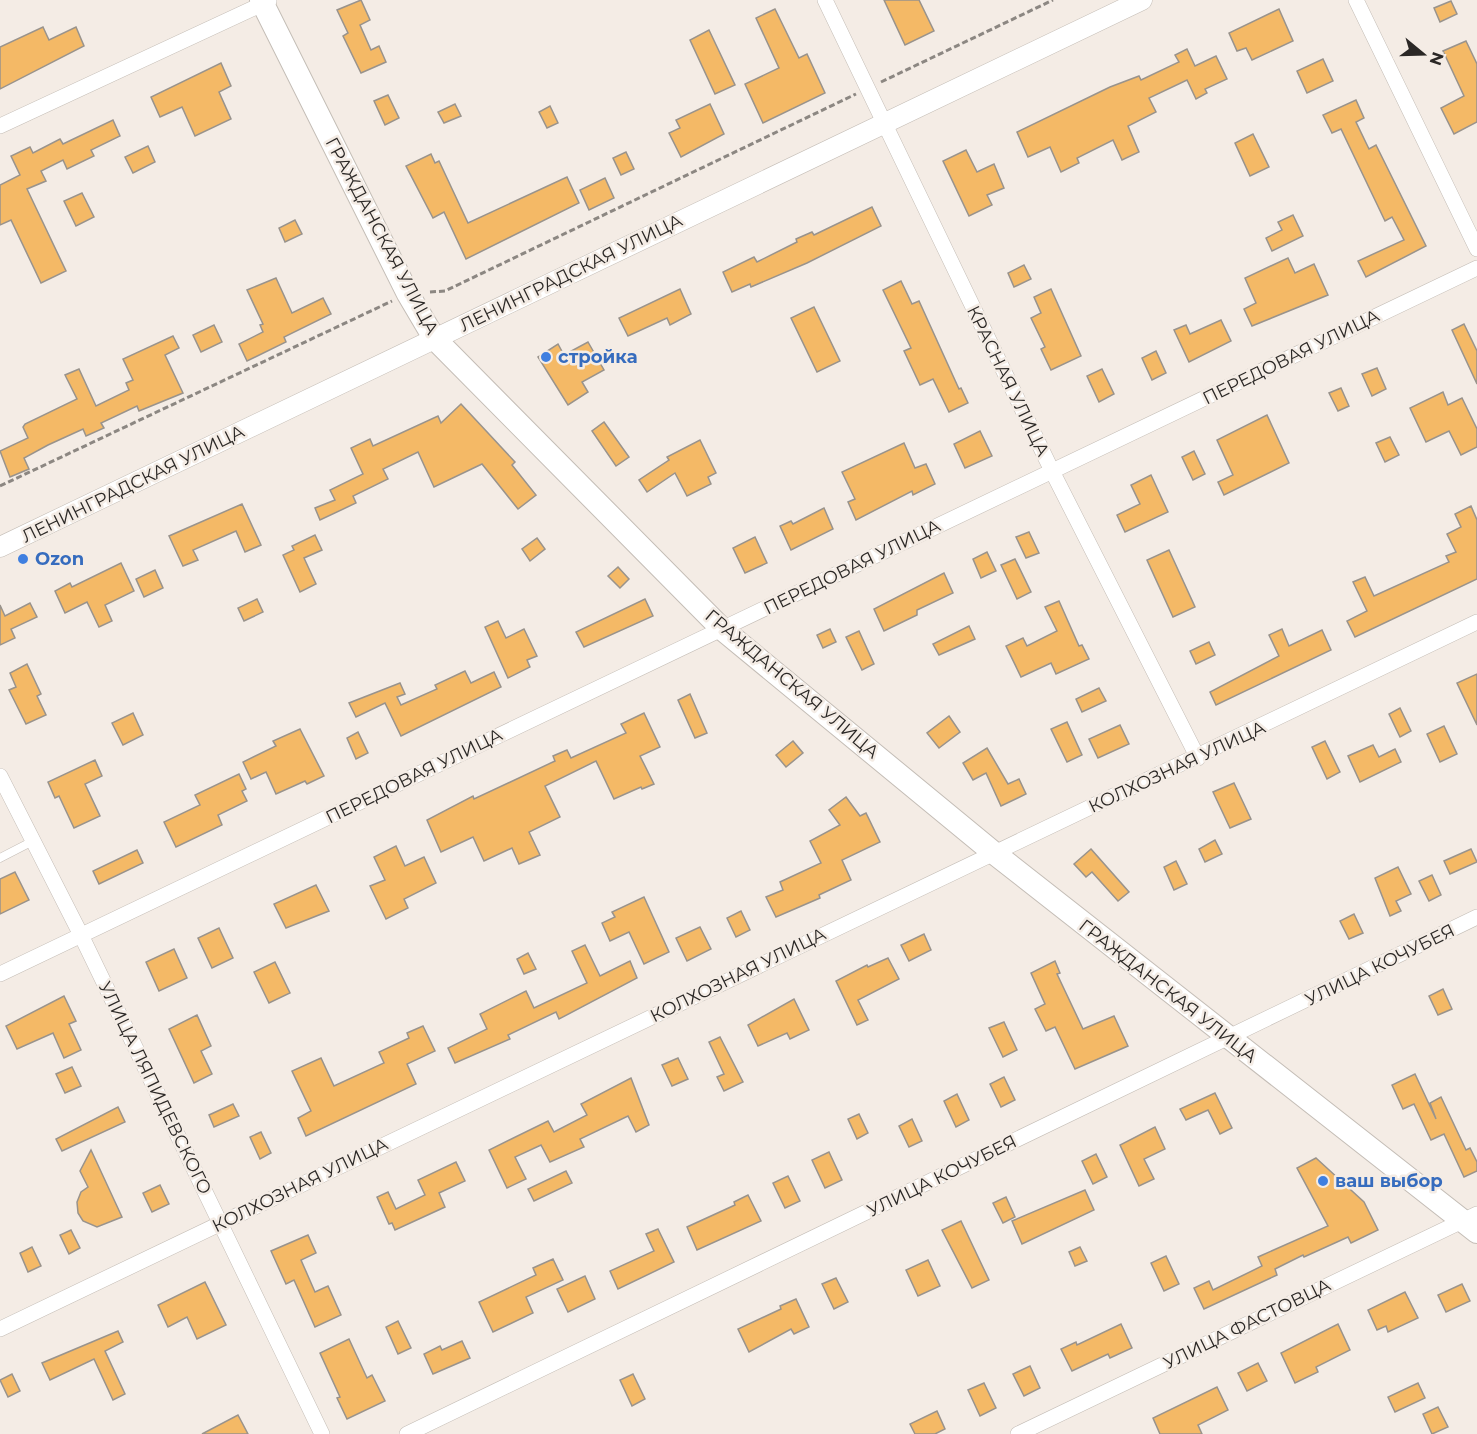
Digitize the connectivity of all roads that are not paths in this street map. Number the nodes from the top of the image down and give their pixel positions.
1 (825, 0) edge
2 (1142, 0) edge
3 (1356, 0) edge
4 (265, 1) edge
5 (882, 124) junction
6 (0, 126) edge
7 (1477, 249) edge
8 (1477, 268) edge
9 (434, 338) junction
10 (1052, 471) junction
11 (0, 547) edge
12 (1477, 622) edge
13 (722, 629) junction
14 (1198, 758) junction
15 (0, 776) edge
16 (33, 842) junction
17 (994, 853) junction
18 (0, 858) edge
19 (1477, 917) edge
20 (81, 935) junction
21 (0, 974) edge
22 (1228, 1038) junction
23 (220, 1223) junction
24 (1472, 1223) edge
25 (0, 1329) edge
26 (322, 1434) edge
27 (407, 1434) edge
28 (1018, 1434) edge

1 - 5 street, КРАСНАЯ УЛИЦА
2 - 5 street, ЛЕНИНГРАДСКАЯ УЛИЦА
3 - 7 street
4 - 6 street
4 - 9 main road, ГРАЖДАНСКАЯ УЛИЦА
5 - 9 street, ЛЕНИНГРАДСКАЯ УЛИЦА
5 - 10 street, КРАСНАЯ УЛИЦА
8 - 10 street, ПЕРЕДОВАЯ УЛИЦА
9 - 11 street, ЛЕНИНГРАДСКАЯ УЛИЦА
9 - 13 main road, ГРАЖДАНСКАЯ УЛИЦА
10 - 13 street, ПЕРЕДОВАЯ УЛИЦА
10 - 14 street, КРАСНАЯ УЛИЦА
12 - 14 street, КОЛХОЗНАЯ УЛИЦА
13 - 17 main road, ГРАЖДАНСКАЯ УЛИЦА
13 - 20 street, ПЕРЕДОВАЯ УЛИЦА
14 - 17 street, КОЛХОЗНАЯ УЛИЦА
15 - 16 street, УЛИЦА ЛЯПИДЕВСКОГО
16 - 18 lane
16 - 20 street, УЛИЦА ЛЯПИДЕВСКОГО
17 - 22 main road, ГРАЖДАНСКАЯ УЛИЦА
17 - 23 street, КОЛХОЗНАЯ УЛИЦА
19 - 22 street, УЛИЦА КОЧУБЕЯ
20 - 21 street, ПЕРЕДОВАЯ УЛИЦА
20 - 23 street, УЛИЦА ЛЯПИДЕВСКОГО
22 - 24 main road, ГРАЖДАНСКАЯ УЛИЦА
22 - 27 street, УЛИЦА КОЧУБЕЯ
23 - 25 street, КОЛХОЗНАЯ УЛИЦА
23 - 26 street, УЛИЦА ЛЯПИДЕВСКОГО
24 - 28 street, УЛИЦА ФАСТОВЦА

